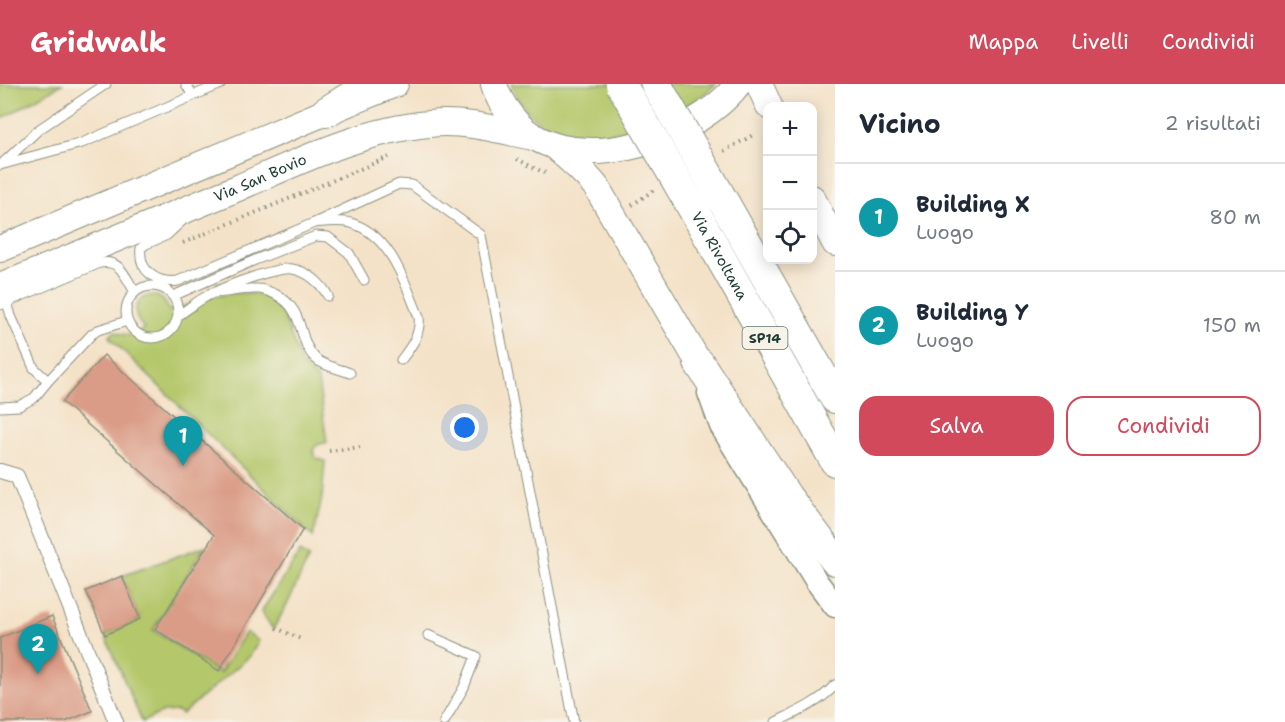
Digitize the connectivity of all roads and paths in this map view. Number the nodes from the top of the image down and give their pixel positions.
1 (106, 84) edge
2 (186, 84) edge
3 (221, 84) edge
4 (370, 84) edge
5 (395, 84) edge
6 (494, 84) edge
7 (621, 84) edge
8 (656, 84) edge
9 (738, 84) edge
10 (759, 84) edge
11 (193, 96) junction
12 (767, 102) edge
13 (326, 112) junction
14 (755, 134) dead end
15 (542, 141) junction
16 (718, 154) dead end
17 (1, 165) edge
18 (659, 187) dead end
19 (203, 202) junction
20 (817, 206) edge
21 (624, 211) dead end
22 (314, 223) junction
23 (833, 237) edge
24 (0, 249) edge
25 (364, 280) dead end
26 (135, 292) junction
27 (211, 293) junction
28 (173, 296) junction
29 (328, 296) dead end
30 (2, 298) edge
31 (178, 316) junction
32 (127, 321) junction
33 (401, 360) dead end
34 (699, 363) junction
35 (350, 373) dead end
36 (48, 381) junction
37 (835, 398) edge
38 (0, 407) edge
39 (360, 447) dead end
40 (329, 451) dead end
41 (835, 461) edge
42 (0, 471) edge
43 (835, 560) edge
44 (835, 606) edge
45 (276, 628) dead end
46 (428, 635) dead end
47 (303, 640) dead end
48 (835, 685) edge
49 (116, 722) edge
50 (444, 722) edge
51 (574, 722) edge
52 (776, 722) edge

1 - 17 lane
2 - 11 lane
3 - 11 lane
4 - 13 highway
5 - 13 main road
6 - 15 main road
7 - 41 highway, Via Rivoltana / SP14, bridge
8 - 37 highway, Via Rivoltana / SP14, bridge
9 - 15 main road, Via San Bovio
10 - 12 main road
11 - 17 lane
13 - 24 main road
14 - 16 path
15 - 19 main road, Via San Bovio
15 - 34 main road
18 - 21 path
19 - 22 lane
19 - 30 main road, Via San Bovio
20 - 23 main road
22 - 33 lane
22 - 51 lane
25 - 28 lane
26 - 28 lane
26 - 30 lane
26 - 32 lane
27 - 29 lane
27 - 31 lane
27 - 35 lane
28 - 31 lane
30 - 36 lane
31 - 32 lane
32 - 36 lane
34 - 43 highway
34 - 44 street
36 - 38 lane
39 - 40 path
42 - 49 street
45 - 47 path
46 - 50 lane
48 - 52 lane

